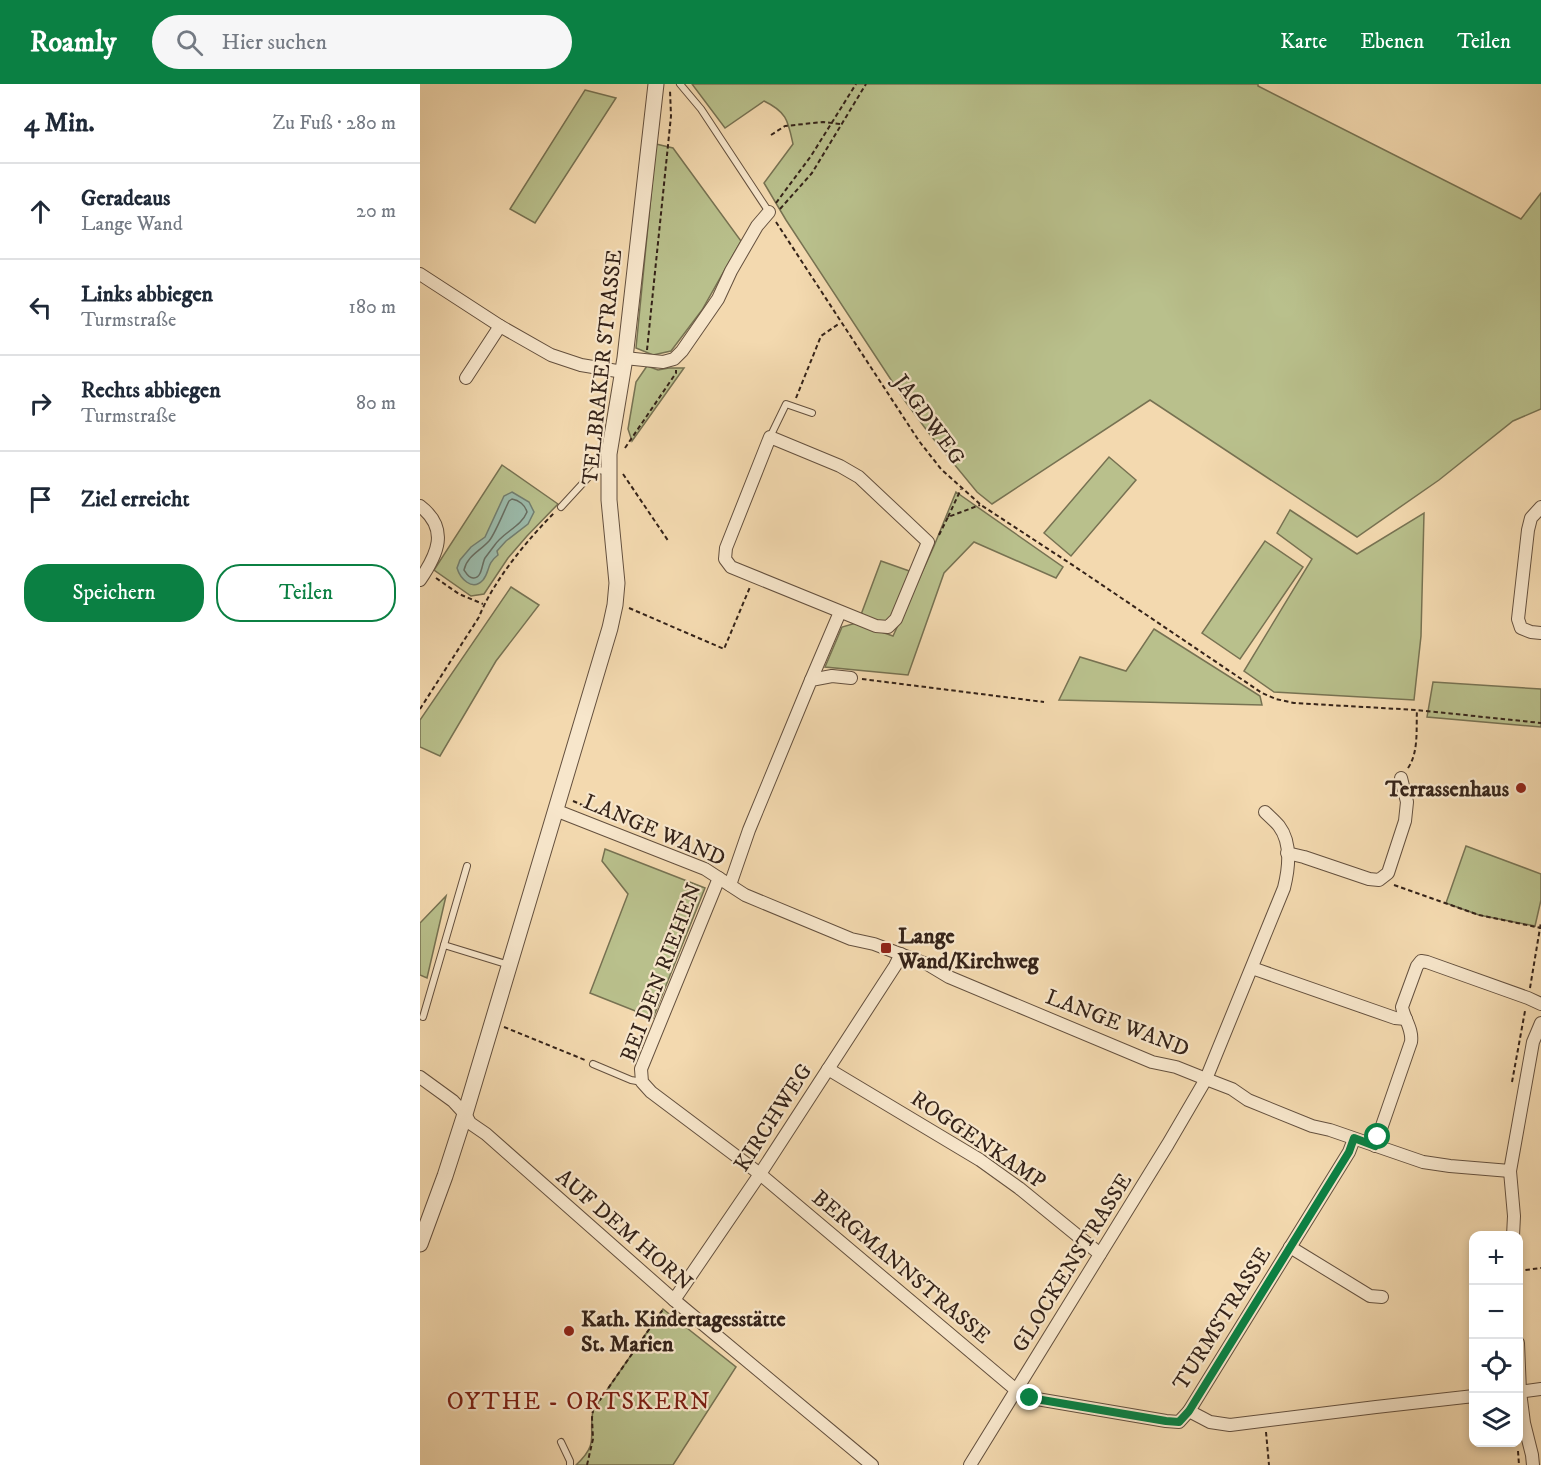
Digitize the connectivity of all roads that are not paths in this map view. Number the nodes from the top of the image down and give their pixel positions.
1 (656, 84) edge
2 (680, 84) edge
3 (769, 212) joint
4 (420, 274) edge
5 (500, 326) junction
6 (624, 365) junction
7 (466, 378) dead end
8 (812, 414) dead end
9 (770, 437) junction
10 (616, 472) junction
11 (420, 506) edge
12 (561, 507) road end
13 (1541, 507) edge
14 (423, 575) edge
15 (840, 612) junction
16 (1541, 633) edge
17 (851, 678) road end
18 (811, 680) junction
19 (1401, 778) road end
20 (555, 810) junction
21 (1265, 812) dead end
22 (1287, 853) junction
23 (467, 866) dead end
24 (725, 881) junction
25 (444, 945) junction
26 (900, 954) junction
27 (509, 965) junction
28 (1252, 968) junction
29 (1541, 1004) edge
30 (423, 1017) dead end
31 (1406, 1019) junction
32 (1541, 1023) edge
33 (1536, 1057) edge
34 (593, 1064) road end
35 (828, 1069) junction
36 (420, 1077) edge
37 (1206, 1079) junction
38 (642, 1082) junction
39 (465, 1114) junction
40 (1354, 1138) junction
41 (1375, 1146) junction
42 (1510, 1171) junction
43 (760, 1174) junction
44 (1513, 1231) edge
45 (420, 1244) edge
46 (1290, 1247) junction
47 (1100, 1254) junction
48 (1382, 1297) dead end
49 (674, 1300) junction
50 (1541, 1389) edge
51 (1016, 1390) junction
52 (1523, 1391) edge
53 (1519, 1393) edge
54 (1469, 1396) edge
55 (1189, 1411) junction
56 (561, 1442) dead end
57 (570, 1465) edge
58 (872, 1465) edge
59 (970, 1465) edge
60 (1533, 1465) edge

1 - 6 street, TELBRAKER STRASSE
2 - 3 lane
3 - 6 street
4 - 5 street
5 - 6 street
5 - 7 street
6 - 10 street, TELBRAKER STRASSE
8 - 9 lane
9 - 15 street
9 - 15 street
10 - 12 lane
10 - 20 street, TELBRAKER STRASSE
11 - 14 street
13 - 16 street
15 - 18 street, BEI DEN RIEHEN
17 - 18 street
18 - 24 street, BEI DEN RIEHEN
19 - 22 street
20 - 24 street, LANGE WAND
20 - 27 street, TELBRAKER STRASSE
21 - 22 street
22 - 28 street, GLOCKENSTRASSE
23 - 25 lane
24 - 26 street, LANGE WAND
24 - 38 street, BEI DEN RIEHEN
25 - 27 lane
25 - 30 lane
26 - 35 street, KIRCHWEG
26 - 37 street, LANGE WAND
27 - 39 street, TELBRAKER STRASSE
28 - 31 street
28 - 37 street, GLOCKENSTRASSE
29 - 31 street
31 - 41 street
32 - 33 street
33 - 42 street
34 - 38 lane, BEI DEN RIEHEN
35 - 43 street, KIRCHWEG
35 - 47 street, ROGGENKAMP
36 - 39 street, AUF DEM HORN
37 - 40 street, LANGE WAND
37 - 47 street, GLOCKENSTRASSE
38 - 43 street, BEI DEN RIEHEN
39 - 45 street, TELBRAKER STRASSE
39 - 49 street, AUF DEM HORN
40 - 41 street, LANGE WAND
40 - 46 street, TURMSTRASSE
41 - 42 street, LANGE WAND
42 - 44 street
43 - 49 street, KIRCHWEG
43 - 51 street, BERGMANNSTRASSE
46 - 48 street, TURMSTRASSE
46 - 55 street, TURMSTRASSE
47 - 51 street, GLOCKENSTRASSE
49 - 58 street, AUF DEM HORN
50 - 52 street
51 - 55 street, TURMSTRASSE
51 - 59 street, GLOCKENSTRASSE
53 - 60 street
54 - 55 street, TURMSTRASSE
56 - 57 lane

